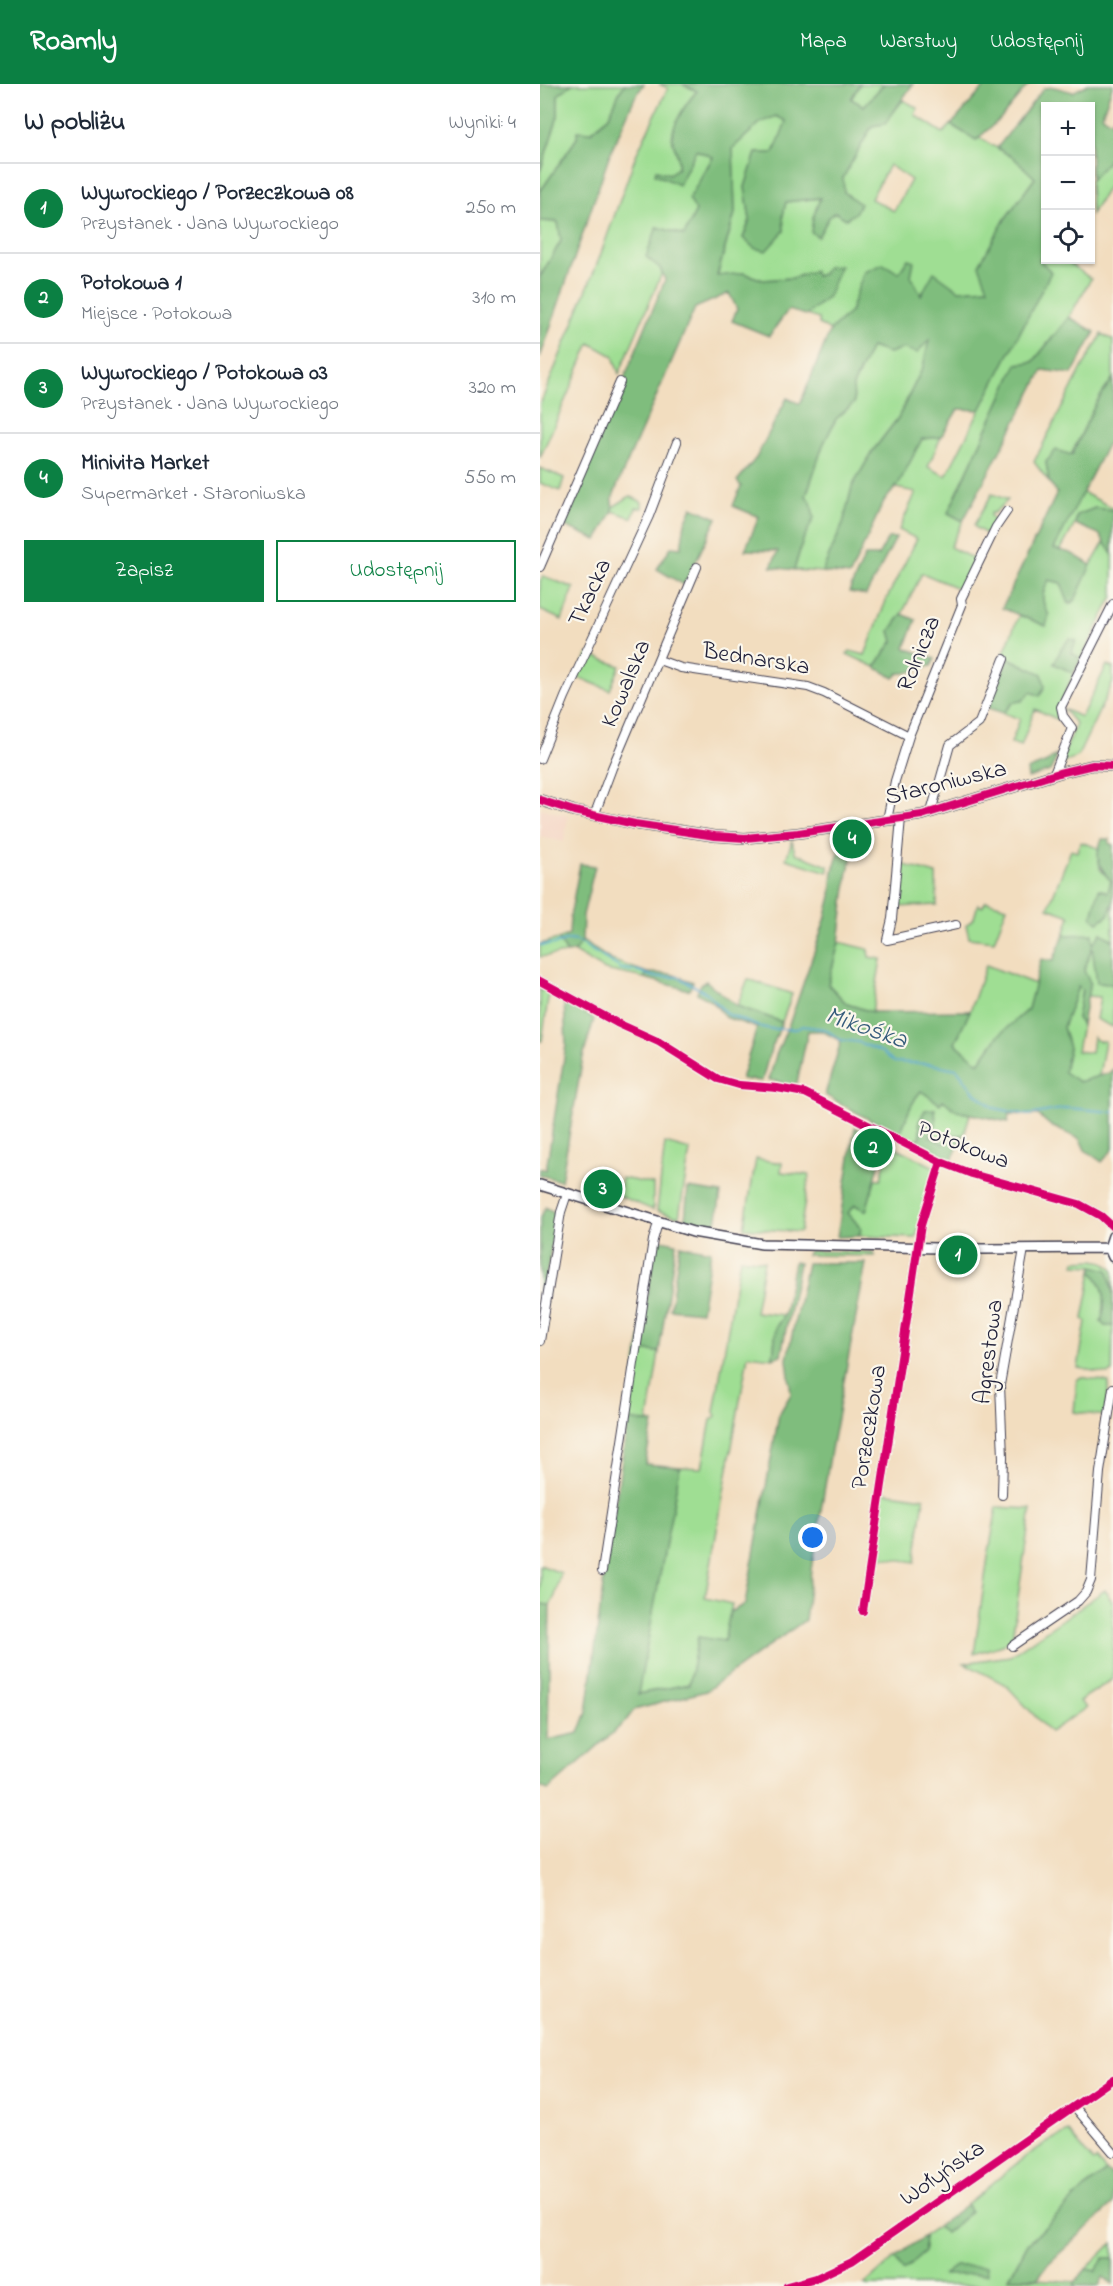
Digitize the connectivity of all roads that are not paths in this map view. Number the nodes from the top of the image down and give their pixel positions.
1 (620, 382) dead end
2 (677, 442) dead end
3 (1006, 511) dead end
4 (540, 567) edge
5 (698, 567) dead end
6 (1113, 603) edge
7 (1004, 659) dead end
8 (659, 660) junction
9 (909, 736) junction
10 (540, 759) edge
11 (1113, 766) edge
12 (1054, 774) junction
13 (540, 800) edge
14 (931, 812) junction
15 (594, 816) junction
16 (901, 818) junction
17 (887, 820) junction
18 (956, 925) dead end
19 (540, 981) edge
20 (940, 1162) junction
21 (540, 1185) edge
22 (567, 1194) junction
23 (658, 1223) junction
24 (1113, 1227) edge
25 (1113, 1236) edge
26 (917, 1248) junction
27 (1024, 1250) junction
28 (1111, 1253) edge
29 (540, 1341) edge
30 (1113, 1389) edge
31 (1002, 1495) dead end
32 (602, 1571) dead end
33 (863, 1611) dead end
34 (1012, 1646) dead end
35 (1113, 2079) edge
36 (1074, 2106) junction
37 (1113, 2152) edge
38 (787, 2286) edge

1 - 4 street
2 - 10 street, Tkacka
3 - 9 street, Rolnicza
5 - 8 street, Kowalska
6 - 12 street
7 - 14 street
8 - 9 street, Bednarska
8 - 15 street, Kowalska
9 - 17 street, Rolnicza
11 - 12 street, Staroniwska
12 - 14 street, Staroniwska
13 - 15 street, Staroniwska
14 - 16 street, Staroniwska
15 - 17 street, Staroniwska
16 - 17 street, Staroniwska
16 - 18 street
19 - 20 street, Potokowa
20 - 24 street, Potokowa
20 - 26 street, Porzeczkowa
21 - 22 street
22 - 23 street
22 - 29 street
23 - 26 street
23 - 32 street
25 - 28 street
26 - 27 street
26 - 33 street, Porzeczkowa
27 - 28 street
27 - 31 street, Agrestowa
30 - 34 street
35 - 36 street, Wołyńska
36 - 37 street
36 - 38 street, Wołyńska

